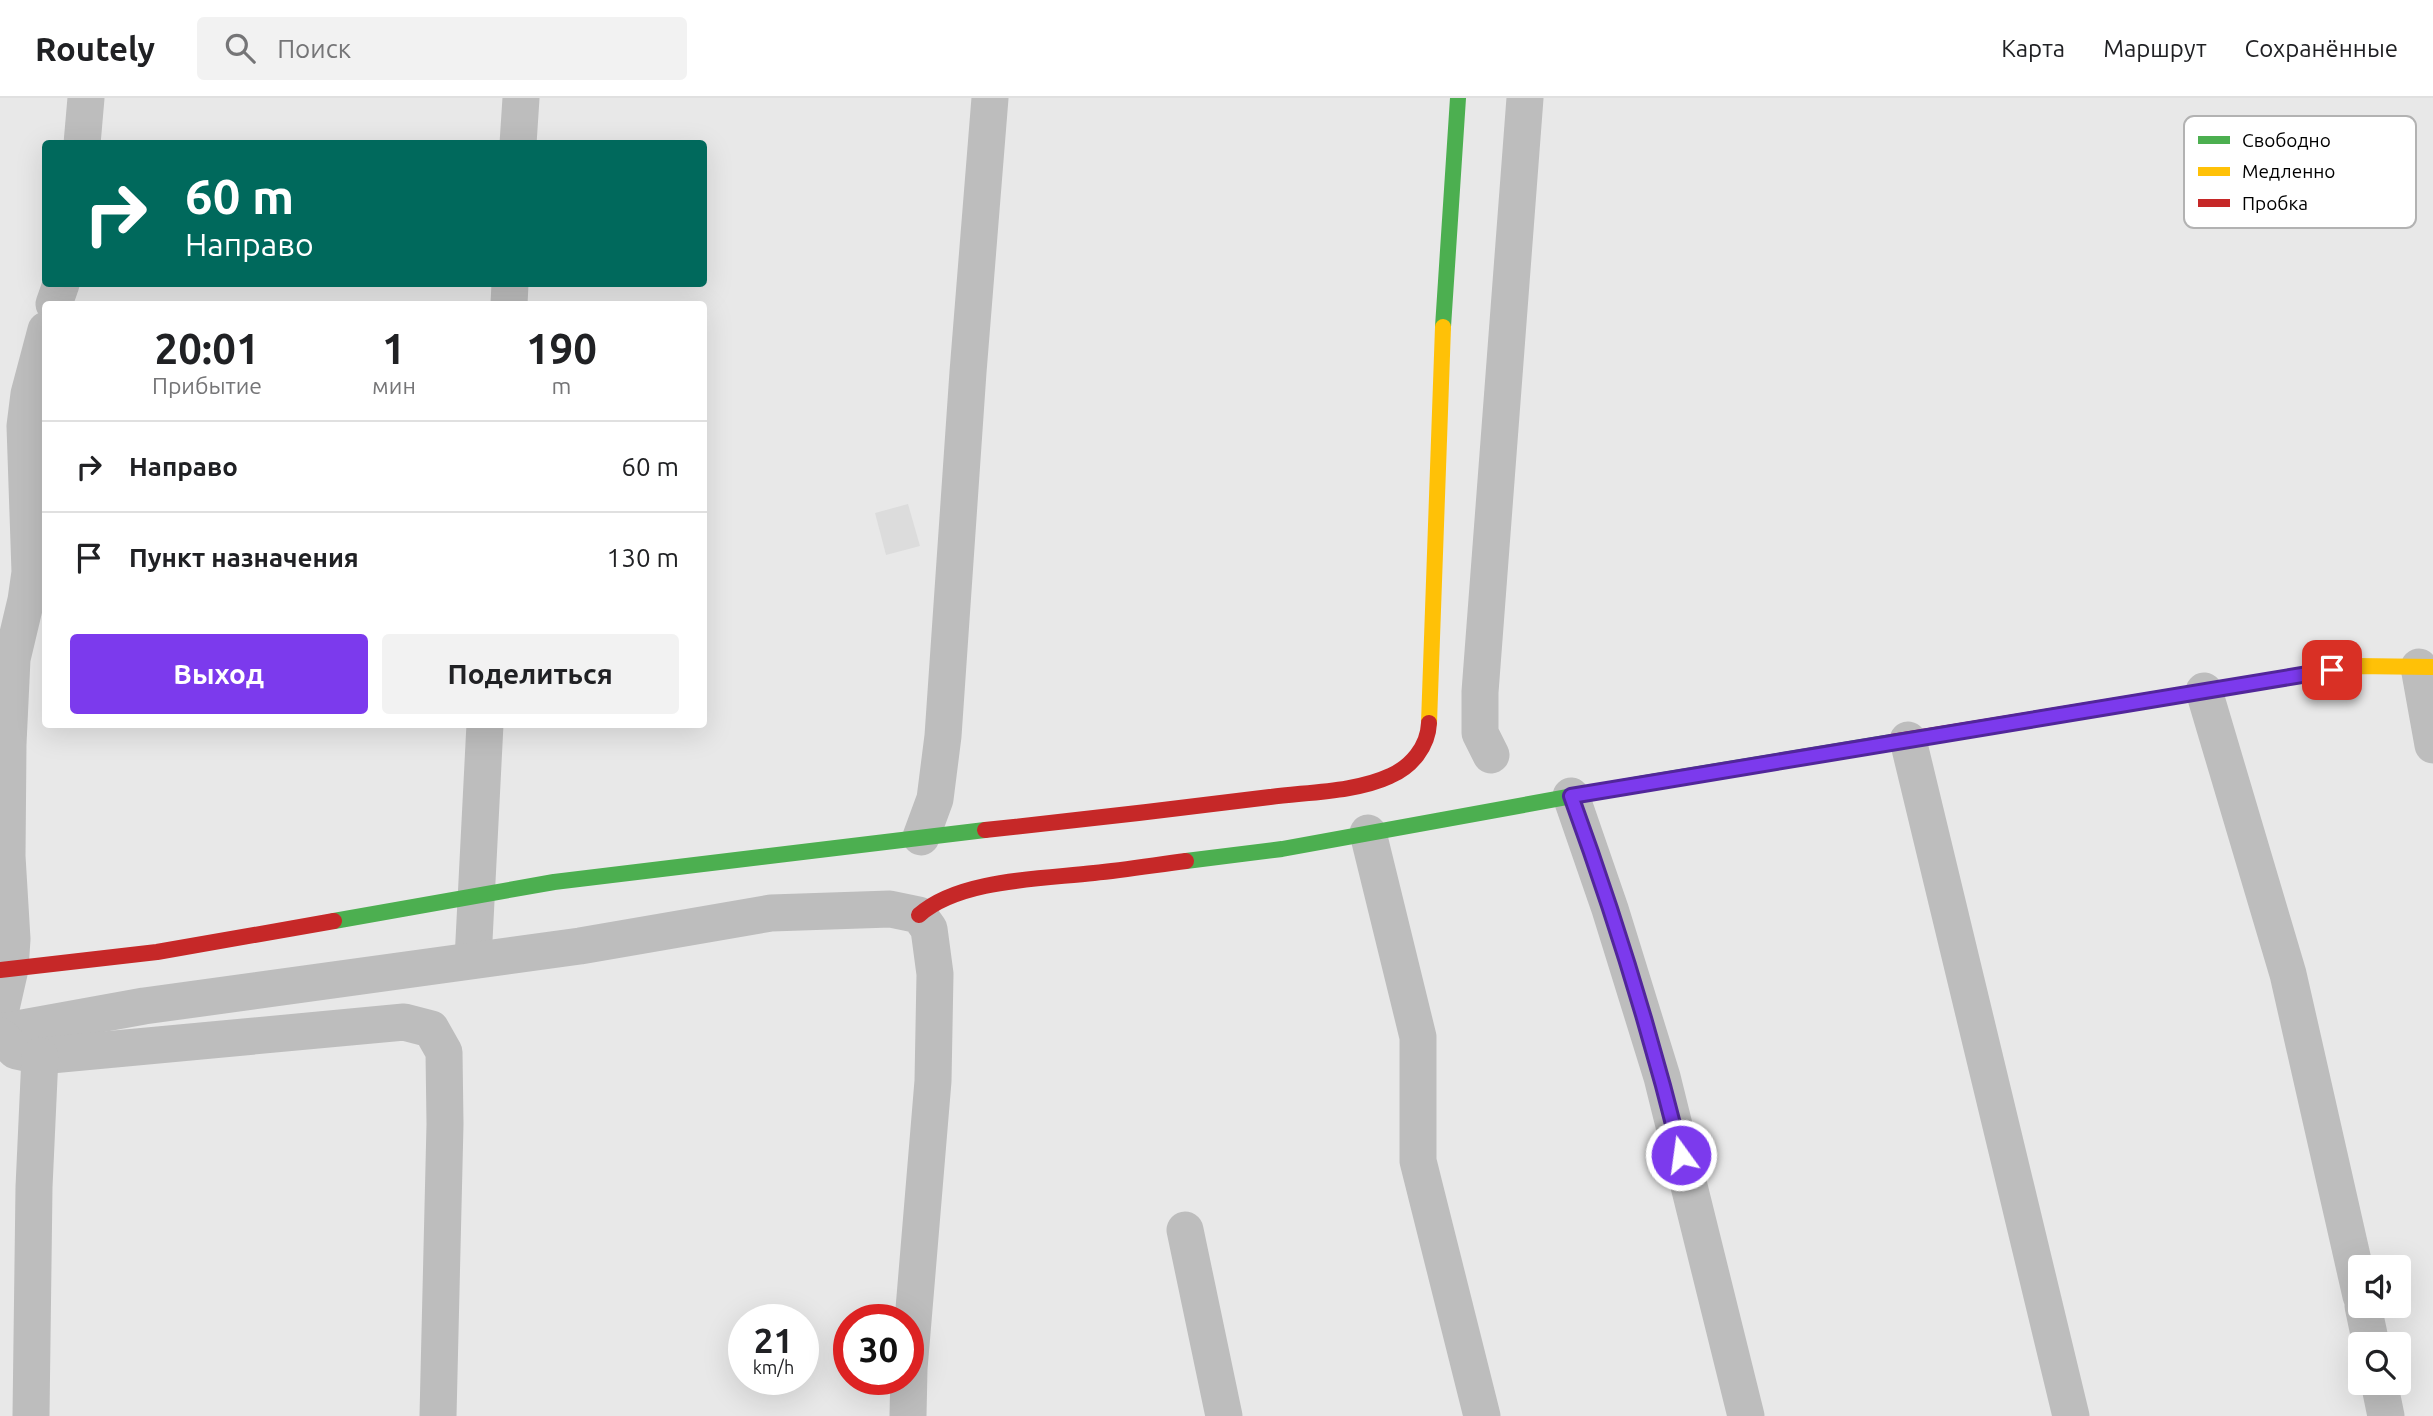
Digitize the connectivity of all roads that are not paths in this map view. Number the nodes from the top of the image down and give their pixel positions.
1 (86, 98) edge
2 (521, 98) edge
3 (990, 98) edge
4 (1458, 98) edge
5 (1525, 98) edge
6 (82, 140) edge
7 (518, 140) edge
8 (42, 345) edge
9 (2426, 667) edge
10 (2204, 691) junction
11 (485, 728) edge
12 (1908, 740) junction
13 (2433, 745) edge
14 (1491, 755) dead end
15 (1571, 796) junction
16 (1368, 833) junction
17 (921, 837) junction
18 (476, 896) junction
19 (919, 915) junction
20 (473, 960) junction
21 (5, 969) edge
22 (0, 1013) edge
23 (0, 1034) edge
24 (40, 1055) junction
25 (1185, 1230) dead end
26 (2352, 1255) edge
27 (2382, 1395) edge
28 (31, 1416) edge
29 (439, 1416) edge
30 (908, 1416) edge
31 (1224, 1416) edge
32 (1482, 1416) edge
33 (1746, 1416) edge
34 (2071, 1416) edge
35 (2386, 1416) edge

1 - 6 street
2 - 7 street
3 - 17 street
4 - 17 street
5 - 14 street
8 - 21 street
9 - 10 street
9 - 13 street
10 - 12 street
10 - 26 street
11 - 18 street
12 - 15 street
12 - 34 street
15 - 16 street
15 - 33 street
16 - 19 street
16 - 32 street
17 - 18 street
18 - 20 street
18 - 21 street
19 - 20 street
19 - 30 street
20 - 23 street
21 - 22 street
23 - 24 street
24 - 28 street
24 - 29 street
25 - 31 street
27 - 35 street

